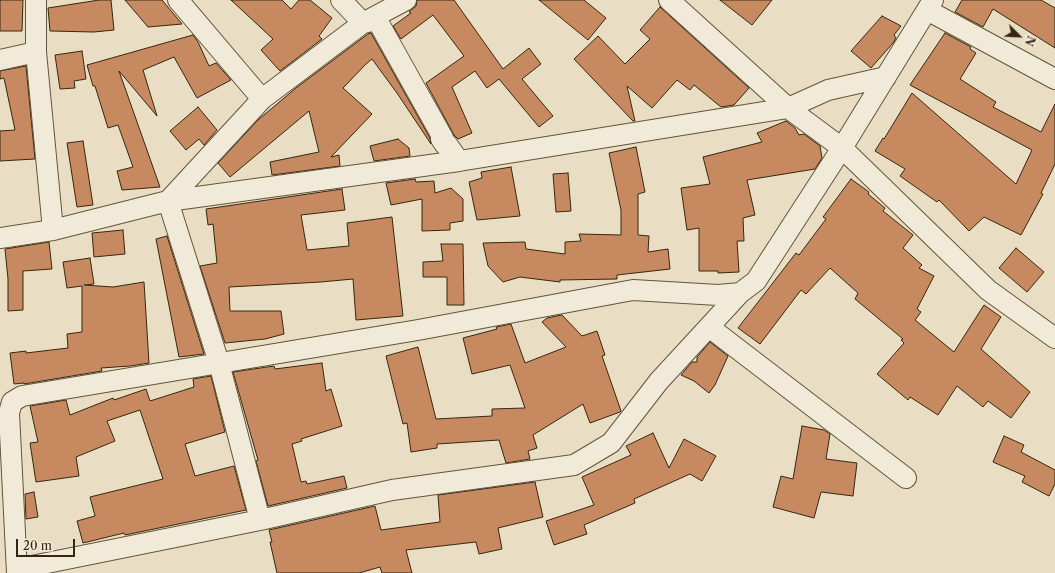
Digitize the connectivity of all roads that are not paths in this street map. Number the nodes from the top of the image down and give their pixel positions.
1 (36, 0) edge
2 (178, 0) edge
3 (341, 0) edge
4 (406, 0) edge
5 (676, 2) edge
6 (930, 5) edge
7 (363, 23) junction
8 (36, 52) junction
9 (0, 60) edge
10 (886, 77) junction
11 (1055, 80) edge
12 (262, 99) junction
13 (788, 108) junction
14 (842, 148) junction
15 (459, 161) junction
16 (168, 201) junction
17 (53, 230) junction
18 (0, 238) edge
19 (740, 293) junction
20 (709, 327) junction
21 (1055, 338) edge
22 (219, 363) junction
23 (906, 478) dead end
24 (260, 520) junction
25 (17, 571) edge

1 - 8 street
2 - 12 street
3 - 7 street
4 - 7 street
5 - 13 street
6 - 10 street
6 - 11 street
7 - 12 street
7 - 15 street
8 - 9 street
8 - 17 street
10 - 13 street
10 - 14 street
12 - 16 street
13 - 14 street
13 - 15 street
14 - 19 street
14 - 21 street
15 - 16 street
16 - 17 street
16 - 22 street
17 - 18 street
19 - 20 street
19 - 22 street
20 - 23 street
20 - 24 street
22 - 24 street
22 - 25 street
24 - 25 street

